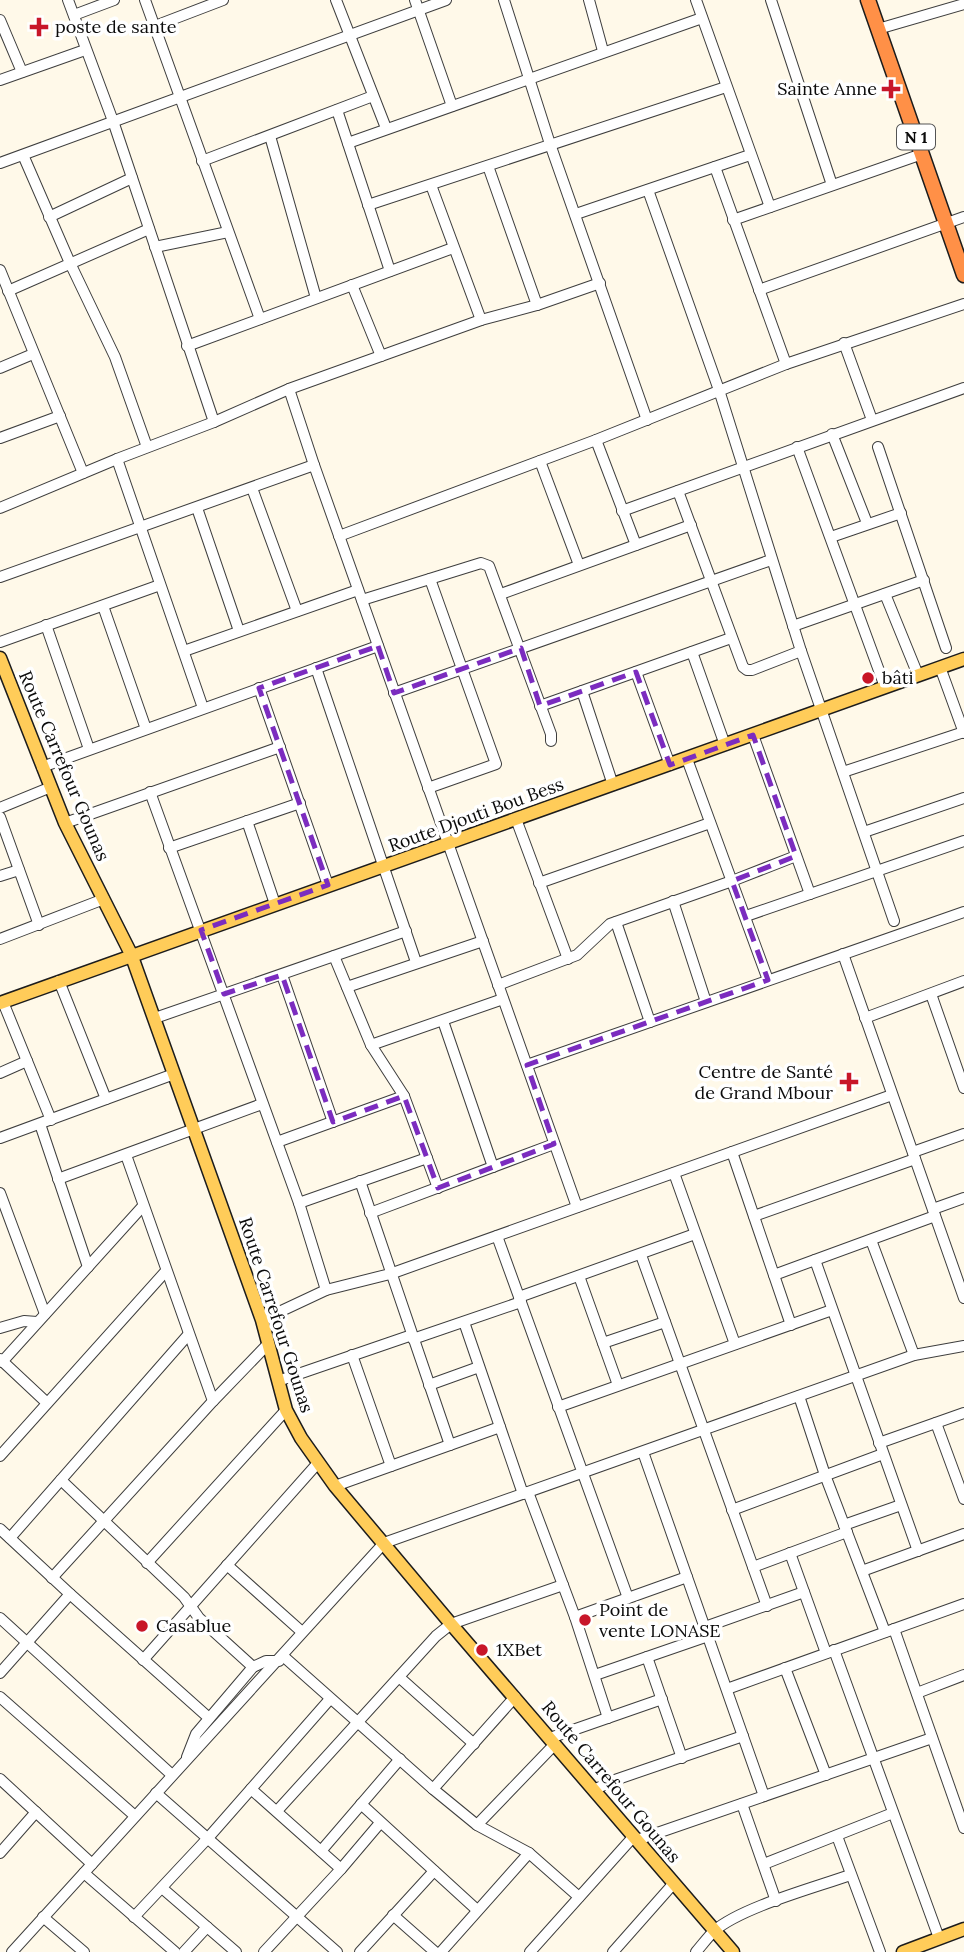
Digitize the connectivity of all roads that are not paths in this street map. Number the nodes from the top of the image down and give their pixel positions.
1 (68, 0) edge
2 (114, 0) edge
3 (145, 0) edge
4 (223, 0) edge
5 (336, 0) edge
6 (446, 0) edge
7 (504, 0) edge
8 (589, 0) edge
9 (696, 0) edge
10 (771, 0) edge
11 (868, 0) edge
12 (964, 4) edge
13 (417, 5) edge
14 (74, 15) junction
15 (702, 18) junction
16 (0, 20) edge
17 (155, 26) junction
18 (878, 29) junction
19 (350, 36) junction
20 (4, 38) edge
21 (85, 50) junction
22 (603, 51) junction
23 (22, 72) junction
24 (528, 78) junction
25 (0, 80) edge
26 (726, 87) junction
27 (373, 96) junction
28 (179, 97) junction
29 (452, 106) junction
30 (337, 110) junction
31 (113, 121) junction
32 (386, 128) junction
33 (270, 136) junction
34 (348, 143) junction
35 (550, 144) junction
36 (922, 154) junction
37 (23, 155) junction
38 (750, 155) junction
39 (202, 161) junction
40 (0, 163) edge
41 (488, 166) junction
42 (715, 167) junction
43 (132, 178) junction
44 (430, 185) junction
45 (832, 185) junction
46 (648, 190) junction
47 (368, 205) junction
48 (771, 207) junction
49 (576, 214) junction
50 (49, 217) junction
51 (964, 217) edge
52 (733, 220) junction
53 (946, 223) junction
54 (149, 229) junction
55 (228, 232) junction
56 (155, 247) junction
57 (453, 248) junction
58 (70, 263) junction
59 (0, 270) edge
60 (390, 271) junction
61 (964, 275) edge
62 (600, 283) junction
63 (352, 285) junction
64 (758, 290) junction
65 (8, 291) junction
66 (316, 298) junction
67 (964, 304) edge
68 (537, 305) junction
69 (260, 319) junction
70 (481, 320) junction
71 (844, 343) junction
72 (187, 346) junction
73 (33, 354) junction
74 (381, 356) junction
75 (786, 363) junction
76 (0, 368) edge
77 (964, 388) edge
78 (289, 389) junction
79 (719, 390) junction
80 (60, 416) junction
81 (647, 420) junction
82 (872, 420) junction
83 (214, 422) junction
84 (832, 434) junction
85 (0, 438) edge
86 (596, 440) junction
87 (147, 447) junction
88 (796, 447) junction
89 (878, 447) dead end
90 (117, 459) junction
91 (540, 461) junction
92 (314, 464) junction
93 (741, 466) junction
94 (83, 473) junction
95 (252, 488) junction
96 (678, 491) junction
97 (0, 508) edge
98 (197, 508) junction
99 (622, 511) junction
100 (901, 513) junction
101 (867, 523) junction
102 (691, 526) junction
103 (139, 527) junction
104 (339, 536) junction
105 (831, 537) junction
106 (636, 545) junction
107 (771, 561) junction
108 (579, 565) junction
109 (0, 577) edge
110 (430, 579) junction
111 (924, 580) junction
112 (711, 581) junction
113 (160, 585) junction
114 (358, 590) junction
115 (501, 594) junction
116 (885, 594) junction
117 (362, 600) junction
118 (855, 604) junction
119 (103, 606) junction
120 (297, 611) junction
121 (46, 625) junction
122 (793, 626) junction
123 (239, 631) junction
124 (731, 638) junction
125 (0, 642) edge
126 (378, 646) junction
127 (520, 648) junction
128 (946, 648) dead end
129 (184, 651) junction
130 (692, 652) junction
131 (801, 652) junction
132 (0, 658) edge
133 (964, 659) edge
134 (940, 667) junction
135 (316, 668) junction
136 (462, 669) junction
137 (636, 672) junction
138 (918, 675) junction
139 (885, 687) junction
140 (259, 688) junction
141 (582, 691) junction
142 (394, 693) junction
143 (540, 706) junction
144 (203, 708) junction
145 (822, 710) junction
146 (146, 729) junction
147 (964, 733) edge
148 (753, 735) junction
149 (551, 741) dead end
150 (725, 745) junction
151 (280, 747) junction
152 (89, 749) junction
153 (687, 759) junction
154 (670, 765) junction
155 (42, 767) junction
156 (843, 772) junction
157 (613, 785) junction
158 (51, 787) junction
159 (428, 788) junction
160 (150, 792) junction
161 (964, 799) edge
162 (300, 803) junction
163 (0, 808) edge
164 (0, 817) edge
165 (516, 819) junction
166 (247, 821) junction
167 (65, 822) junction
168 (710, 823) junction
169 (864, 832) junction
170 (964, 841) edge
171 (448, 843) junction
172 (169, 848) junction
173 (796, 856) junction
174 (384, 866) junction
175 (19, 870) junction
176 (877, 871) junction
177 (0, 876) edge
178 (732, 881) junction
179 (540, 883) junction
180 (328, 885) junction
181 (810, 894) junction
182 (104, 899) junction
183 (673, 901) junction
184 (275, 904) junction
185 (964, 912) edge
186 (746, 916) junction
187 (894, 921) dead end
188 (616, 922) junction
189 (39, 925) junction
190 (201, 930) junction
191 (406, 931) junction
192 (0, 939) edge
193 (482, 941) junction
194 (131, 954) junction
195 (843, 954) junction
196 (334, 956) junction
197 (568, 960) junction
198 (416, 962) junction
199 (282, 975) junction
200 (59, 981) junction
201 (768, 981) junction
202 (964, 981) edge
203 (498, 985) junction
204 (347, 987) junction
205 (931, 993) junction
206 (224, 994) junction
207 (503, 999) junction
208 (2, 1002) edge
209 (706, 1002) junction
210 (155, 1018) junction
211 (865, 1018) junction
212 (443, 1021) junction
213 (650, 1022) junction
214 (371, 1045) junction
215 (27, 1061) junction
216 (527, 1065) junction
217 (0, 1073) edge
218 (174, 1074) junction
219 (964, 1088) edge
220 (892, 1095) junction
221 (404, 1096) junction
222 (106, 1099) junction
223 (262, 1104) junction
224 (51, 1120) junction
225 (333, 1122) junction
226 (40, 1124) junction
227 (195, 1129) junction
228 (964, 1134) edge
229 (0, 1138) edge
230 (277, 1142) junction
231 (554, 1144) junction
232 (732, 1152) junction
233 (126, 1156) junction
234 (914, 1156) junction
235 (427, 1158) junction
236 (493, 1167) junction
237 (674, 1173) junction
238 (58, 1179) junction
239 (360, 1181) junction
240 (438, 1188) junction
241 (0, 1193) edge
242 (964, 1198) edge
243 (299, 1203) junction
244 (143, 1206) junction
245 (577, 1208) junction
246 (370, 1213) junction
247 (934, 1213) junction
248 (754, 1216) junction
249 (695, 1234) junction
250 (498, 1236) junction
251 (871, 1240) junction
252 (641, 1255) junction
253 (814, 1260) junction
254 (88, 1267) junction
255 (166, 1271) junction
256 (390, 1274) junction
257 (774, 1275) junction
258 (579, 1276) junction
259 (326, 1290) junction
260 (964, 1298) edge
261 (520, 1299) junction
262 (832, 1311) junction
263 (41, 1318) junction
264 (261, 1320) junction
265 (464, 1322) junction
266 (665, 1322) junction
267 (791, 1325) junction
268 (0, 1328) edge
269 (188, 1335) junction
270 (412, 1337) junction
271 (603, 1343) junction
272 (268, 1344) junction
273 (735, 1344) junction
274 (964, 1346) edge
275 (352, 1356) junction
276 (914, 1356) junction
277 (1, 1361) edge
278 (680, 1364) junction
279 (479, 1367) junction
280 (855, 1376) junction
281 (278, 1381) junction
282 (429, 1385) junction
283 (618, 1385) junction
284 (799, 1396) junction
285 (213, 1401) junction
286 (46, 1402) junction
287 (558, 1407) junction
288 (286, 1409) junction
289 (964, 1413) edge
290 (936, 1423) junction
291 (500, 1427) junction
292 (704, 1430) junction
293 (4, 1444) edge
294 (450, 1445) junction
295 (881, 1448) junction
296 (643, 1452) junction
297 (0, 1456) edge
298 (317, 1464) junction
299 (391, 1466) junction
300 (582, 1473) junction
301 (825, 1475) junction
302 (61, 1480) junction
303 (335, 1486) junction
304 (526, 1493) junction
305 (964, 1499) edge
306 (901, 1505) junction
307 (732, 1510) junction
308 (103, 1522) junction
309 (0, 1529) edge
310 (846, 1529) junction
311 (964, 1534) edge
312 (10, 1538) junction
313 (384, 1543) junction
314 (918, 1550) junction
315 (790, 1553) junction
316 (147, 1563) junction
317 (227, 1564) junction
318 (753, 1567) junction
319 (862, 1572) junction
320 (687, 1577) junction
321 (52, 1578) junction
322 (563, 1585) junction
323 (804, 1592) junction
324 (70, 1594) junction
325 (628, 1598) junction
326 (964, 1604) edge
327 (190, 1605) junction
328 (767, 1606) junction
329 (575, 1617) junction
330 (0, 1618) edge
331 (451, 1624) junction
332 (889, 1631) junction
333 (302, 1632) junction
334 (706, 1632) junction
335 (27, 1642) junction
336 (830, 1652) junction
337 (647, 1657) junction
338 (281, 1658) junction
339 (143, 1660) junction
340 (254, 1667) junction
341 (785, 1668) junction
342 (0, 1673) edge
343 (595, 1675) junction
344 (964, 1675) edge
345 (399, 1677) junction
346 (727, 1689) junction
347 (917, 1693) junction
348 (229, 1695) junction
349 (0, 1697) edge
350 (515, 1697) junction
351 (330, 1699) junction
352 (662, 1699) junction
353 (240, 1703) junction
354 (209, 1718) junction
355 (608, 1718) junction
356 (358, 1721) junction
357 (743, 1737) junction
358 (932, 1738) junction
359 (553, 1741) junction
360 (474, 1744) junction
361 (682, 1758) junction
362 (873, 1758) junction
363 (400, 1759) junction
364 (186, 1761) junction
365 (172, 1775) junction
366 (825, 1775) junction
367 (0, 1779) edge
368 (251, 1789) junction
369 (433, 1789) junction
370 (594, 1790) junction
371 (156, 1793) junction
372 (764, 1796) junction
373 (361, 1804) junction
374 (742, 1804) junction
375 (277, 1811) junction
376 (36, 1812) junction
377 (893, 1813) junction
378 (135, 1816) junction
379 (380, 1823) junction
380 (477, 1825) junction
381 (964, 1828) edge
382 (837, 1836) junction
383 (208, 1838) junction
384 (635, 1838) junction
385 (321, 1851) junction
386 (0, 1853) edge
387 (529, 1853) junction
388 (92, 1864) junction
389 (764, 1864) junction
390 (341, 1869) junction
391 (434, 1871) junction
392 (84, 1873) junction
393 (850, 1875) junction
394 (674, 1883) junction
395 (162, 1888) junction
396 (579, 1897) junction
397 (776, 1900) junction
398 (477, 1910) junction
399 (393, 1915) junction
400 (296, 1916) junction
401 (43, 1917) junction
402 (134, 1917) junction
403 (207, 1927) junction
404 (715, 1930) junction
405 (964, 1930) edge
406 (939, 1938) junction
407 (918, 1950) edge
408 (12, 1952) edge
409 (84, 1952) edge
410 (175, 1952) edge
411 (184, 1952) edge
412 (236, 1952) edge
413 (264, 1952) edge
414 (337, 1952) edge
415 (360, 1952) edge
416 (435, 1952) edge
417 (441, 1952) edge
418 (530, 1952) edge
419 (613, 1952) edge
420 (696, 1952) edge
421 (733, 1952) edge
422 (880, 1952) edge
423 (902, 1952) edge

1 - 14 street
2 - 14 street
3 - 17 street
4 - 17 street
5 - 19 street
6 - 13 street
7 - 24 street
8 - 22 street
9 - 15 street
10 - 45 street
11 - 18 highway, N 1
12 - 18 street
13 - 19 street
13 - 29 street
14 - 21 street
15 - 22 street
15 - 26 street
16 - 20 street
17 - 28 street
18 - 36 highway, N 1
19 - 27 street
19 - 28 street
20 - 23 street
21 - 23 street
21 - 31 street
22 - 24 street
23 - 25 street
24 - 29 street
24 - 35 street
26 - 35 street
26 - 38 street
27 - 30 street
27 - 32 street
28 - 31 street
28 - 39 street
29 - 32 street
30 - 33 street
30 - 34 street
31 - 37 street
31 - 43 street
32 - 34 street
33 - 39 street
33 - 66 street
34 - 47 street
35 - 41 street
35 - 49 street
36 - 45 street
36 - 53 highway, N 1
37 - 40 street
37 - 50 street
38 - 42 street
38 - 48 street
39 - 55 street
41 - 44 street
41 - 68 street
42 - 46 street
42 - 52 street
43 - 50 street
43 - 54 street
44 - 47 street
44 - 57 street
45 - 48 street
46 - 49 street
46 - 79 street
47 - 60 street
48 - 52 street
49 - 62 street
50 - 58 street
51 - 53 street
52 - 64 street
53 - 61 highway, N 1
53 - 64 street
54 - 56 street
54 - 58 street
55 - 56 street
55 - 69 street
56 - 72 street
57 - 60 street
57 - 70 street
58 - 65 street
58 - 87 street
59 - 65 street
60 - 63 street
62 - 68 street
62 - 81 street
63 - 66 street
63 - 74 street
64 - 75 street
65 - 73 street
66 - 69 street
67 - 71 street
68 - 70 street
69 - 72 street
70 - 74 street
71 - 75 street
71 - 82 street
72 - 83 street
73 - 76 street
73 - 80 street
74 - 78 street
75 - 79 street
77 - 82 street
78 - 83 street
78 - 92 street
79 - 81 street
79 - 93 street
80 - 85 street
80 - 94 street
81 - 86 street
82 - 84 street
83 - 87 street
84 - 88 street
84 - 101 street
86 - 91 street
86 - 99 street
87 - 90 street
88 - 93 street
88 - 105 street
89 - 100 street
90 - 94 street
90 - 103 street
91 - 104 street
91 - 108 street
92 - 95 street
92 - 104 street
93 - 96 street
93 - 107 street
94 - 97 street
95 - 98 street
95 - 120 street
96 - 99 street
96 - 102 street
98 - 103 street
98 - 123 street
99 - 106 street
100 - 101 street
100 - 111 street
101 - 105 street
102 - 106 street
102 - 112 street
103 - 109 street
103 - 113 street
104 - 114 street
105 - 118 street
106 - 108 street
107 - 112 street
107 - 122 street
108 - 115 street
110 - 115 street
110 - 117 street
110 - 136 street
111 - 116 street
111 - 128 street
112 - 124 street
112 - 127 street
113 - 119 street
113 - 129 street
114 - 117 street
114 - 120 street
115 - 127 street
116 - 118 street
116 - 138 street
117 - 126 street
118 - 122 street
118 - 139 street
119 - 121 street
119 - 146 street
120 - 123 street
121 - 125 street
121 - 152 street
122 - 131 street
123 - 129 street
124 - 130 street
124 - 131 street
126 - 135 street
126 - 142 street
127 - 136 street
127 - 143 street
129 - 144 street
130 - 137 street
130 - 150 street
131 - 145 street
132 - 155 main road, Route Carrefour Gounas
133 - 134 main road, Route Djouti Bou Bess
134 - 138 main road, Route Djouti Bou Bess
134 - 147 street
135 - 140 street
135 - 174 street
136 - 142 street
136 - 159 street
137 - 141 street
137 - 154 street
138 - 139 main road, Route Djouti Bou Bess
139 - 145 main road, Route Djouti Bou Bess
140 - 144 street
140 - 151 street
141 - 143 street
141 - 157 street
142 - 159 street
143 - 149 street
144 - 146 street
145 - 148 main road, Route Djouti Bou Bess
145 - 156 street
146 - 152 street
147 - 156 street
148 - 150 main road, Route Djouti Bou Bess
148 - 173 street
150 - 153 main road, Route Djouti Bou Bess
151 - 160 street
151 - 162 street
152 - 155 street
153 - 154 main road, Route Djouti Bou Bess
153 - 168 street
154 - 157 main road, Route Djouti Bou Bess
155 - 158 main road, Route Carrefour Gounas
156 - 169 street
157 - 165 main road, Route Djouti Bou Bess
158 - 163 street
158 - 167 main road, Route Carrefour Gounas
159 - 171 street
160 - 167 street
160 - 172 street
161 - 169 street
162 - 166 street
162 - 180 street
164 - 175 street
165 - 171 main road, Route Djouti Bou Bess
165 - 179 street
166 - 172 street
166 - 184 street
167 - 182 main road, Route Carrefour Gounas
168 - 178 street
168 - 179 street
169 - 176 street
170 - 176 street
171 - 174 main road, Route Djouti Bou Bess
171 - 193 street
172 - 190 street
173 - 178 street
173 - 181 street
174 - 180 main road, Route Djouti Bou Bess
174 - 191 street
175 - 177 street
175 - 189 street
176 - 181 street
176 - 187 street
178 - 183 street
178 - 186 street
179 - 197 street
180 - 184 main road, Route Djouti Bou Bess
181 - 186 street
182 - 189 street
182 - 194 main road, Route Carrefour Gounas
183 - 188 street
183 - 209 street
184 - 190 main road, Route Djouti Bou Bess
185 - 195 street
186 - 201 street
188 - 197 street
188 - 213 street
189 - 192 street
190 - 194 main road, Route Djouti Bou Bess
190 - 206 street
191 - 196 street
191 - 198 street
193 - 198 street
193 - 203 street
194 - 200 main road, Route Djouti Bou Bess
194 - 210 main road, Route Carrefour Gounas
195 - 201 street
195 - 211 street
196 - 199 street
196 - 204 street
197 - 203 street
198 - 204 street
199 - 206 street
199 - 225 street
200 - 208 main road, Route Djouti Bou Bess
200 - 222 street
201 - 209 street
202 - 205 street
203 - 207 street
204 - 214 street
205 - 211 street
205 - 219 street
206 - 210 street
206 - 223 street
207 - 212 street
207 - 216 street
208 - 215 street
209 - 213 street
210 - 218 main road, Route Carrefour Gounas
211 - 220 street
212 - 214 street
212 - 236 street
213 - 216 street
214 - 221 street
215 - 217 street
215 - 224 street
216 - 231 street
218 - 222 street
218 - 227 main road, Route Carrefour Gounas
220 - 232 street
220 - 234 street
221 - 225 street
221 - 235 street
222 - 224 street
223 - 227 street
223 - 230 street
224 - 226 street
225 - 230 street
226 - 229 street
226 - 238 street
227 - 233 street
227 - 264 main road, Route Carrefour Gounas
228 - 234 street
230 - 243 street
231 - 236 street
231 - 245 street
232 - 237 street
232 - 248 street
233 - 238 street
233 - 244 street
234 - 247 street
234 - 248 street
235 - 239 street
235 - 240 street
236 - 240 street
237 - 245 street
237 - 249 street
238 - 254 street
239 - 243 street
239 - 246 street
240 - 246 street
241 - 263 street
242 - 247 street
243 - 259 street
244 - 254 street
244 - 255 street
245 - 250 street
246 - 256 street
247 - 251 street
247 - 260 street
248 - 257 street
249 - 252 street
249 - 273 street
250 - 256 street
250 - 261 street
251 - 253 street
251 - 276 street
252 - 258 street
252 - 266 street
253 - 257 street
253 - 262 street
254 - 263 street
255 - 269 street
255 - 286 street
256 - 259 street
256 - 270 street
257 - 267 street
258 - 261 street
258 - 271 street
259 - 264 street
261 - 265 street
261 - 287 street
262 - 267 street
262 - 280 street
263 - 268 street
263 - 277 street
264 - 272 main road, Route Carrefour Gounas
265 - 270 street
265 - 279 street
266 - 271 street
266 - 278 street
267 - 273 street
269 - 285 street
269 - 302 street
270 - 275 street
270 - 282 street
271 - 283 street
272 - 281 main road, Route Carrefour Gounas
272 - 285 street
273 - 278 street
274 - 276 street
275 - 281 street
275 - 299 street
276 - 280 street
277 - 286 street
278 - 283 street
278 - 292 street
279 - 282 street
279 - 291 street
280 - 284 street
280 - 295 street
281 - 288 main road, Route Carrefour Gounas
282 - 294 street
283 - 287 street
284 - 292 street
284 - 301 street
285 - 308 street
286 - 293 street
287 - 300 street
288 - 298 main road, Route Carrefour Gounas
288 - 316 street
289 - 290 street
290 - 295 street
290 - 305 street
291 - 294 street
291 - 304 street
292 - 296 street
292 - 307 street
293 - 297 street
294 - 299 street
295 - 301 street
295 - 306 street
296 - 300 street
296 - 320 street
298 - 303 main road, Route Carrefour Gounas
298 - 317 street
299 - 303 street
300 - 304 street
300 - 325 street
301 - 307 street
301 - 310 street
302 - 308 street
302 - 312 street
303 - 313 main road, Route Carrefour Gounas
304 - 313 street
304 - 322 street
306 - 310 street
306 - 314 street
307 - 318 street
308 - 316 street
308 - 321 street
309 - 312 street
310 - 315 street
310 - 319 street
311 - 314 street
312 - 321 street
313 - 331 main road, Route Carrefour Gounas
313 - 333 street
314 - 319 street
315 - 318 street
315 - 323 street
316 - 327 street
317 - 327 street
317 - 333 street
318 - 328 street
319 - 332 street
320 - 325 street
320 - 334 street
321 - 324 street
322 - 329 street
322 - 331 street
323 - 328 street
323 - 336 street
324 - 335 street
324 - 339 street
325 - 329 street
326 - 332 street
327 - 339 street
327 - 340 street
328 - 334 street
329 - 343 street
330 - 335 street
331 - 345 street
331 - 350 main road, Route Carrefour Gounas
332 - 336 street
332 - 347 street
333 - 338 street
334 - 337 street
334 - 346 street
335 - 342 street
335 - 365 street
336 - 341 street
336 - 362 street
337 - 343 street
337 - 352 street
338 - 340 street
338 - 351 street
338 - 353 street
339 - 354 street
340 - 348 street
341 - 346 street
341 - 366 street
343 - 355 street
344 - 347 street
345 - 356 street
345 - 360 street
346 - 357 street
347 - 358 street
348 - 353 street
348 - 354 street
349 - 378 street
350 - 359 main road, Route Carrefour Gounas
350 - 360 street
351 - 356 street
351 - 368 street
352 - 355 street
352 - 361 street
353 - 364 street
354 - 364 street
355 - 359 street
356 - 363 street
356 - 375 street
357 - 361 street
357 - 372 street
358 - 362 street
358 - 381 street
359 - 370 main road, Route Carrefour Gounas
359 - 380 street
360 - 369 street
361 - 370 street
362 - 366 street
362 - 377 street
363 - 369 street
363 - 373 street
364 - 365 street
365 - 371 street
366 - 372 street
367 - 376 street
368 - 375 street
368 - 383 street
369 - 380 street
370 - 384 main road, Route Carrefour Gounas
371 - 378 street
371 - 383 street
372 - 374 street
373 - 379 street
373 - 385 street
374 - 384 street
374 - 389 street
375 - 385 street
376 - 386 street
376 - 388 street
377 - 382 street
377 - 406 street
378 - 388 street
379 - 390 street
379 - 391 street
380 - 387 street
382 - 389 street
382 - 393 street
383 - 395 street
383 - 400 street
384 - 394 main road, Route Carrefour Gounas
384 - 396 street
385 - 390 street
387 - 396 street
387 - 398 street
388 - 392 street
389 - 397 street
390 - 400 street
391 - 398 street
391 - 399 street
392 - 401 street
392 - 402 street
393 - 397 street
393 - 422 street
394 - 404 main road, Route Carrefour Gounas
394 - 419 street
395 - 402 street
395 - 403 street
396 - 418 street
397 - 404 street
398 - 417 street
399 - 415 street
399 - 416 street
400 - 413 street
400 - 414 street
401 - 408 street
401 - 409 street
402 - 410 street
403 - 411 street
403 - 412 street
404 - 420 street
404 - 421 main road, Route Carrefour Gounas
405 - 406 main road
406 - 407 main road
407 - 423 main road

